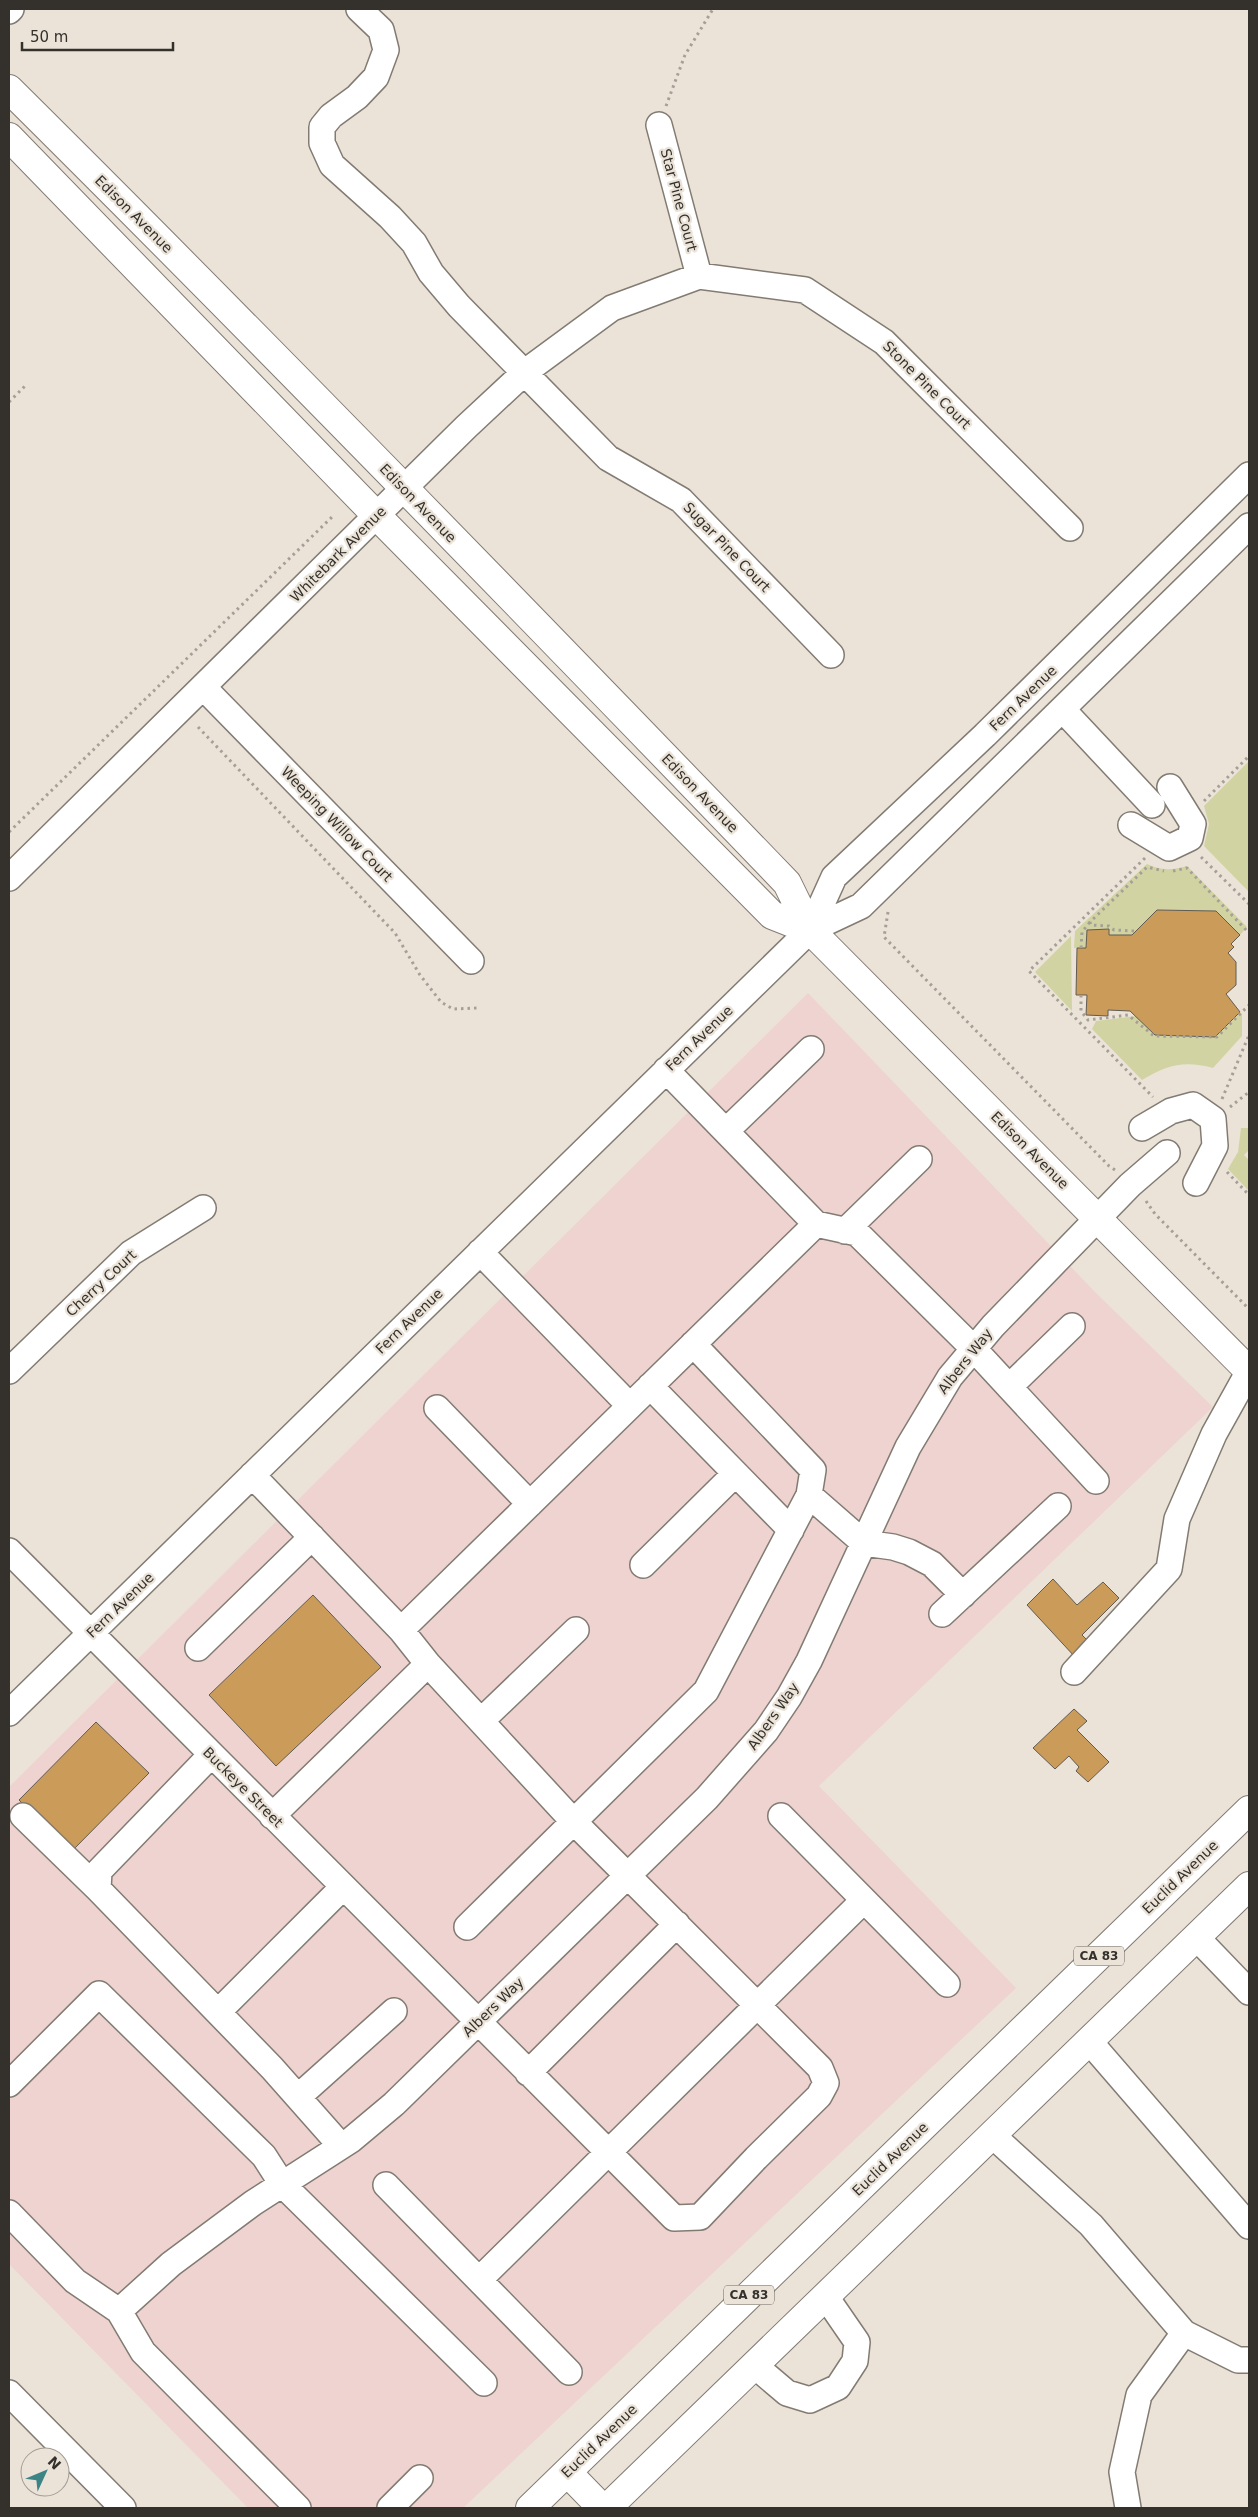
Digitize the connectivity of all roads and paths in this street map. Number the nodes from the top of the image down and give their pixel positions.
1 (359, 9) edge
2 (713, 9) edge
3 (9, 89) edge
4 (659, 125) joint
5 (9, 137) edge
6 (699, 276) junction
7 (525, 372) junction
8 (25, 386) dead end
9 (9, 402) edge
10 (1249, 475) edge
11 (404, 488) junction
12 (334, 515) dead end
13 (377, 516) junction
14 (1249, 526) edge
15 (1070, 528) dead end
16 (831, 655) dead end
17 (203, 687) junction
18 (1063, 710) junction
19 (198, 727) dead end
20 (1249, 756) edge
21 (1170, 787) dead end
22 (1152, 805) dead end
23 (1197, 807) dead end
24 (1131, 825) dead end
25 (9, 832) edge
26 (1194, 849) dead end
27 (1149, 853) dead end
28 (9, 878) edge
29 (1249, 904) edge
30 (894, 907) dead end
31 (1090, 922) junction
32 (810, 930) junction
33 (1134, 931) dead end
34 (1249, 933) edge
35 (1081, 948) dead end
36 (471, 961) dead end
37 (1081, 995) dead end
38 (1249, 1005) edge
39 (477, 1008) dead end
40 (1249, 1035) edge
41 (811, 1050) dead end
42 (666, 1070) junction
43 (1249, 1092) edge
44 (1214, 1098) dead end
45 (1157, 1101) dead end
46 (1226, 1110) dead end
47 (1142, 1128) dead end
48 (726, 1131) junction
49 (1166, 1153) dead end
50 (919, 1159) dead end
51 (1196, 1183) dead end
52 (1130, 1185) junction
53 (203, 1208) dead end
54 (1099, 1219) junction
55 (816, 1224) junction
56 (845, 1231) junction
57 (480, 1252) junction
58 (1249, 1309) edge
59 (1072, 1326) dead end
60 (693, 1344) junction
61 (973, 1348) junction
62 (9, 1371) edge
63 (1249, 1371) edge
64 (650, 1386) junction
65 (1009, 1387) junction
66 (630, 1406) junction
67 (437, 1408) dead end
68 (735, 1474) junction
69 (252, 1475) junction
70 (1096, 1481) dead end
71 (809, 1495) junction
72 (530, 1504) junction
73 (1058, 1506) dead end
74 (791, 1530) junction
75 (312, 1537) junction
76 (864, 1543) junction
77 (9, 1550) edge
78 (643, 1565) dead end
79 (963, 1595) junction
80 (942, 1614) dead end
81 (401, 1630) junction
82 (576, 1630) dead end
83 (90, 1634) junction
84 (198, 1648) dead end
85 (428, 1664) junction
86 (1074, 1672) dead end
87 (9, 1713) edge
88 (481, 1721) junction
89 (212, 1755) junction
90 (1249, 1810) edge
91 (23, 1816) dead end
92 (272, 1816) junction
93 (781, 1816) dead end
94 (574, 1822) junction
95 (629, 1875) junction
96 (1249, 1886) edge
97 (343, 1887) junction
98 (98, 1889) junction
99 (864, 1900) junction
100 (677, 1924) junction
101 (467, 1927) dead end
102 (1196, 1937) junction
103 (947, 1984) dead end
104 (1249, 1992) edge
105 (758, 2005) junction
106 (394, 2011) dead end
107 (218, 2012) junction
108 (478, 2022) junction
109 (1089, 2041) junction
110 (528, 2072) junction
111 (9, 2084) edge
112 (298, 2097) junction
113 (992, 2135) junction
114 (346, 2143) junction
115 (609, 2153) junction
116 (282, 2184) junction
117 (386, 2184) dead end
118 (9, 2213) edge
119 (1249, 2226) edge
120 (479, 2280) junction
121 (826, 2296) junction
122 (120, 2311) junction
123 (1184, 2333) junction
124 (1249, 2360) edge
125 (754, 2366) junction
126 (569, 2372) dead end
127 (484, 2383) dead end
128 (9, 2393) edge
129 (567, 2472) junction
130 (420, 2478) dead end
131 (123, 2508) edge
132 (298, 2508) edge
133 (390, 2508) edge
134 (530, 2508) edge
135 (602, 2508) edge
136 (607, 2508) edge
137 (1128, 2508) edge

1 - 7 street, Sugar Pine Court
2 - 4 path
3 - 11 main road, Edison Avenue
4 - 6 street, Star Pine Court
5 - 13 main road, Edison Avenue
6 - 7 street, Whitebark Avenue
6 - 15 street, Stone Pine Court
7 - 11 street, Whitebark Avenue
7 - 16 street, Sugar Pine Court
8 - 9 path
10 - 32 street, Fern Avenue
11 - 13 street, Whitebark Avenue
11 - 32 main road, Edison Avenue
12 - 25 path
13 - 17 street, Whitebark Avenue
13 - 32 main road, Edison Avenue
14 - 18 street, Fern Avenue
17 - 28 street, Whitebark Avenue
17 - 36 street, Weeping Willow Court
18 - 22 street
18 - 32 street, Fern Avenue
19 - 39 path
20 - 23 path
21 - 24 street
26 - 29 path
27 - 45 path
30 - 52 path
31 - 33 path
31 - 34 path
31 - 35 path
32 - 42 street, Fern Avenue
32 - 54 main road, Edison Avenue
37 - 38 path
40 - 44 path
41 - 48 street
42 - 48 street
42 - 57 street, Fern Avenue
43 - 46 path
47 - 51 street
48 - 55 street
49 - 52 street, Albers Way
50 - 56 street
52 - 54 street, Albers Way
52 - 58 path
53 - 62 street, Cherry Court
54 - 61 street, Albers Way
54 - 63 main road, Edison Avenue
55 - 56 street
55 - 60 street
56 - 61 street
57 - 66 street
57 - 69 street, Fern Avenue
59 - 65 street
60 - 64 street
60 - 71 street
61 - 65 street
61 - 76 street, Albers Way
63 - 86 street
64 - 66 street
64 - 68 street
65 - 70 street
66 - 72 street
67 - 72 street
68 - 74 street
68 - 78 street
69 - 75 street
69 - 83 street, Fern Avenue
71 - 74 street
71 - 76 street
72 - 81 street
73 - 79 street
74 - 94 street
75 - 81 street
75 - 84 street
76 - 79 street
76 - 95 street, Albers Way
77 - 83 street, Buckeye Street
79 - 80 street
81 - 85 street
82 - 88 street
83 - 87 street, Fern Avenue
83 - 89 street, Buckeye Street
85 - 88 street
85 - 92 street
88 - 94 street
89 - 92 street, Buckeye Street
89 - 98 street
90 - 129 main road, Euclid Avenue / CA 83
91 - 98 street
92 - 97 street, Buckeye Street
93 - 99 street
94 - 95 street
94 - 101 street
95 - 100 street
95 - 108 street, Albers Way
96 - 102 main road
97 - 107 street
97 - 108 street, Buckeye Street
98 - 107 street
99 - 103 street
99 - 105 street
100 - 105 street
100 - 110 street
102 - 104 street
102 - 109 main road
105 - 115 street
105 - 115 street, Buckeye Street
106 - 112 street
107 - 112 street
108 - 110 street, Buckeye Street
108 - 114 street, Albers Way
109 - 113 main road
109 - 119 street
110 - 115 street, Buckeye Street
111 - 116 street
112 - 114 street
113 - 121 main road
113 - 123 street
114 - 116 street, Albers Way
115 - 120 street
116 - 122 street, Albers Way
116 - 127 street
117 - 120 street
118 - 122 street
120 - 126 street
121 - 125 main road
121 - 125 street
122 - 132 street
123 - 124 street
123 - 137 street
125 - 136 main road
128 - 131 street
129 - 134 main road, Euclid Avenue / CA 83
129 - 135 main road
130 - 133 street

